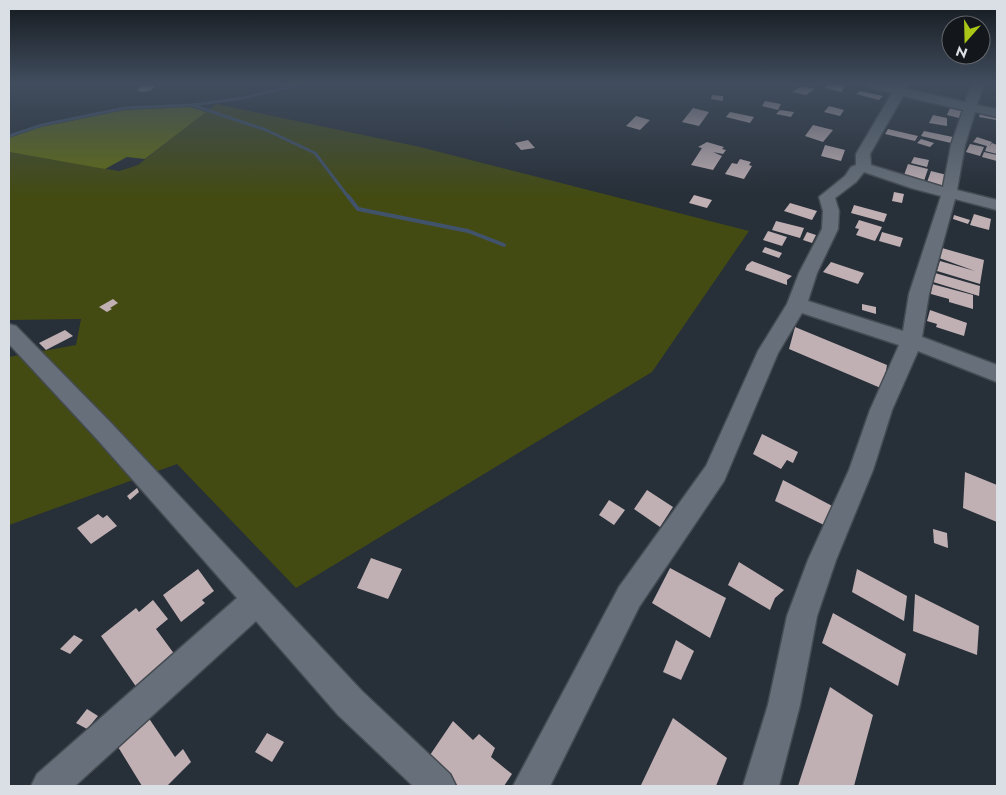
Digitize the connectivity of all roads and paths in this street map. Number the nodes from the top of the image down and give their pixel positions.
1 (884, 120) edge
2 (967, 120) edge
3 (864, 167) junction
4 (948, 194) junction
5 (997, 205) edge
6 (797, 304) junction
7 (9, 331) edge
8 (911, 342) junction
9 (997, 374) edge
10 (257, 600) junction
11 (49, 786) edge
12 (438, 786) edge
13 (531, 786) edge
14 (761, 786) edge

1 - 3 street
2 - 4 street
3 - 4 street
3 - 6 street
4 - 5 street
4 - 8 street
6 - 8 street
6 - 13 street
7 - 10 street
8 - 9 street
8 - 14 street
10 - 11 street
10 - 12 street

